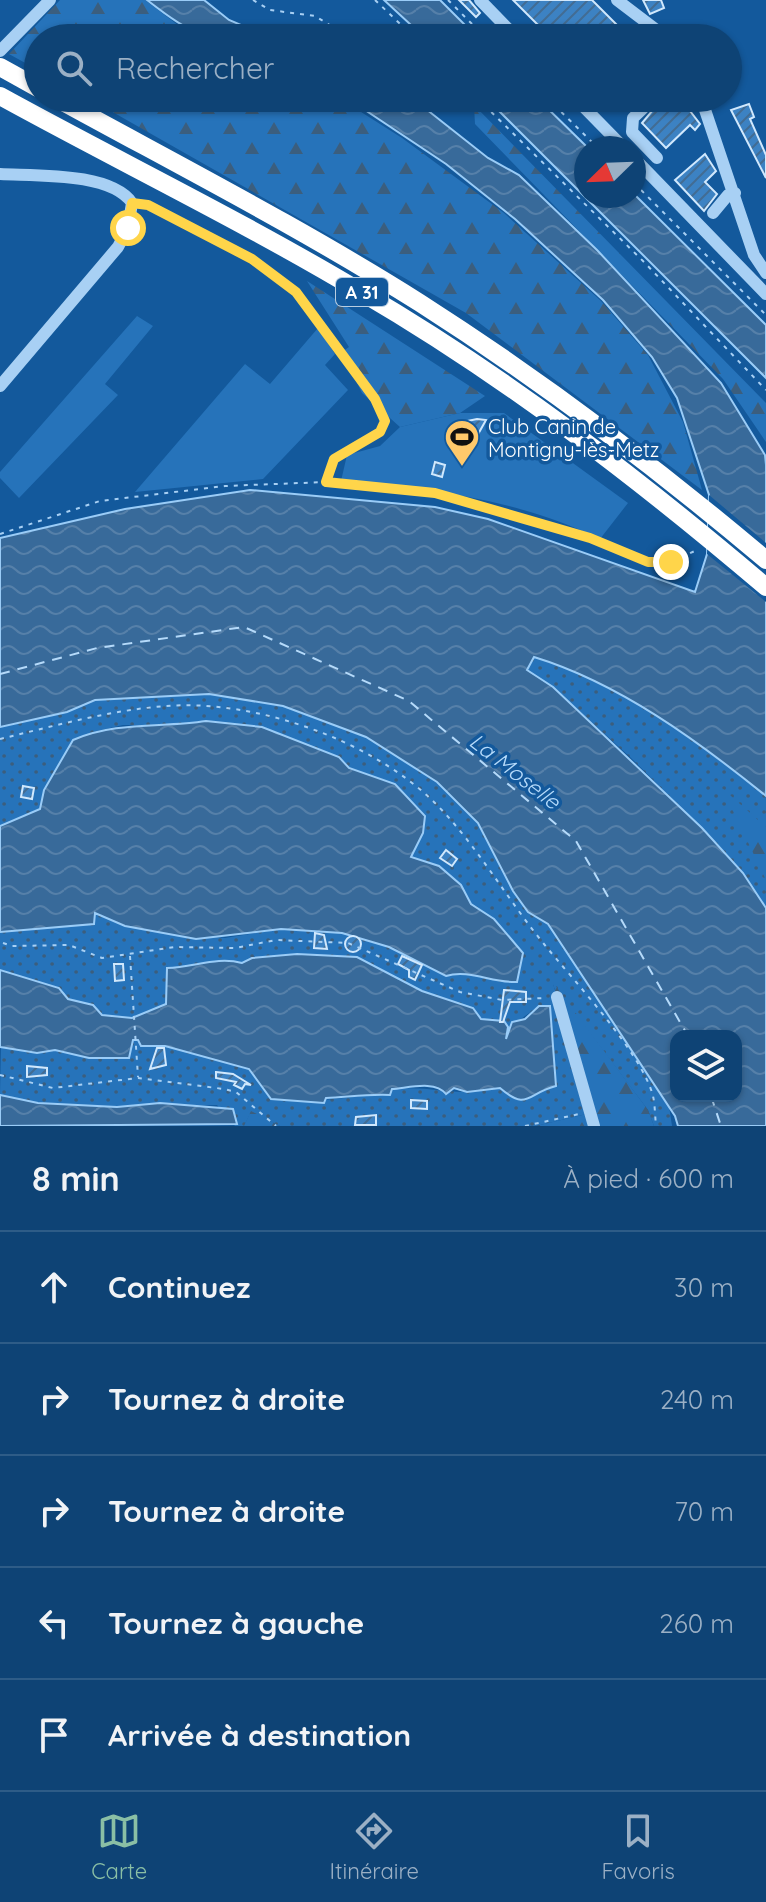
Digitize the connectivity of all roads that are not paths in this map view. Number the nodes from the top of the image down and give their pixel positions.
1 (50, 0) edge
2 (480, 0) edge
3 (617, 0) edge
4 (26, 24) edge
5 (503, 24) edge
6 (649, 24) edge
7 (24, 26) edge
8 (4, 46) edge
9 (0, 67) edge
10 (24, 80) edge
11 (0, 96) edge
12 (24, 109) edge
13 (30, 112) edge
14 (81, 112) edge
15 (589, 112) edge
16 (639, 112) edge
17 (706, 112) edge
18 (612, 136) edge
19 (657, 158) dead end
20 (646, 170) edge
21 (0, 174) edge
22 (735, 193) junction
23 (713, 213) dead end
24 (766, 273) edge
25 (766, 293) edge
26 (0, 386) edge
27 (766, 560) edge
28 (766, 587) edge
29 (557, 997) road end
30 (594, 1126) edge

1 - 4 street
2 - 5 street
3 - 6 street
7 - 8 street
9 - 10 highway
11 - 12 highway, A 31
13 - 28 highway, A 31
14 - 27 highway, A 31
15 - 18 street
16 - 19 street
17 - 22 street
20 - 25 street
21 - 26 street
22 - 23 street
22 - 24 street
29 - 30 street

